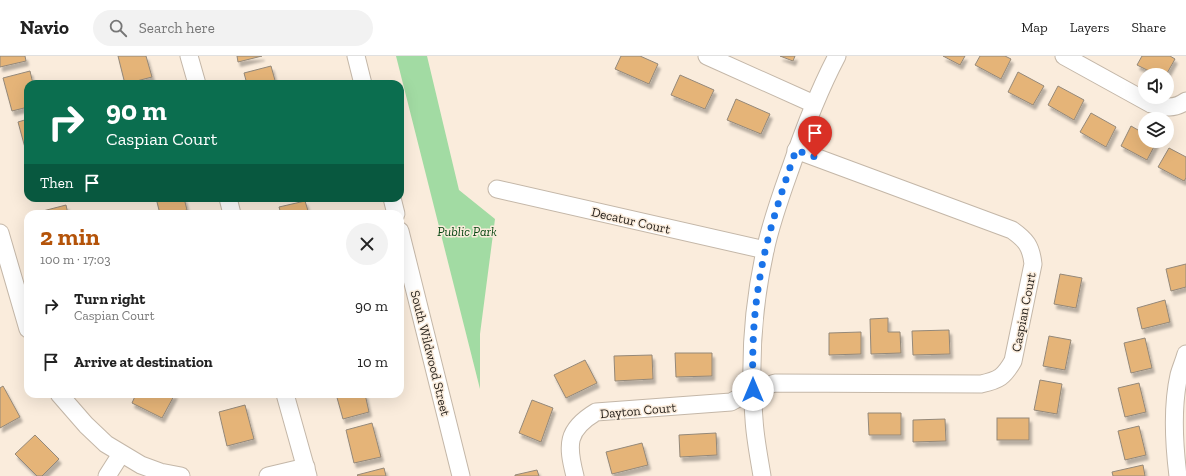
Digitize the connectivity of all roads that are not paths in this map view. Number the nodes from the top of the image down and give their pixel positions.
1 (189, 56) edge
2 (356, 56) edge
3 (708, 56) edge
4 (837, 56) edge
5 (1064, 56) edge
6 (196, 80) edge
7 (362, 80) edge
8 (1186, 101) edge
9 (814, 104) junction
10 (796, 150) junction
11 (497, 189) dead end
12 (0, 233) edge
13 (404, 247) edge
14 (765, 250) junction
15 (24, 315) edge
16 (1186, 354) edge
17 (753, 390) junction
18 (62, 398) edge
19 (286, 398) edge
20 (121, 454) junction
21 (307, 472) edge
22 (107, 476) edge
23 (181, 476) edge
24 (268, 476) edge
25 (461, 476) edge
26 (575, 476) edge
27 (762, 476) edge
28 (1178, 476) edge

1 - 6 street
2 - 7 street
3 - 9 street
4 - 9 street
5 - 8 street
9 - 10 street
10 - 14 street
10 - 17 street, Caspian Court
11 - 14 street, Decatur Court
12 - 15 street
13 - 25 street, South Wildwood Street
14 - 17 street
16 - 28 street
17 - 26 street, Dayton Court
17 - 27 street
18 - 20 street
19 - 21 street
20 - 22 street
20 - 23 street
21 - 24 street

